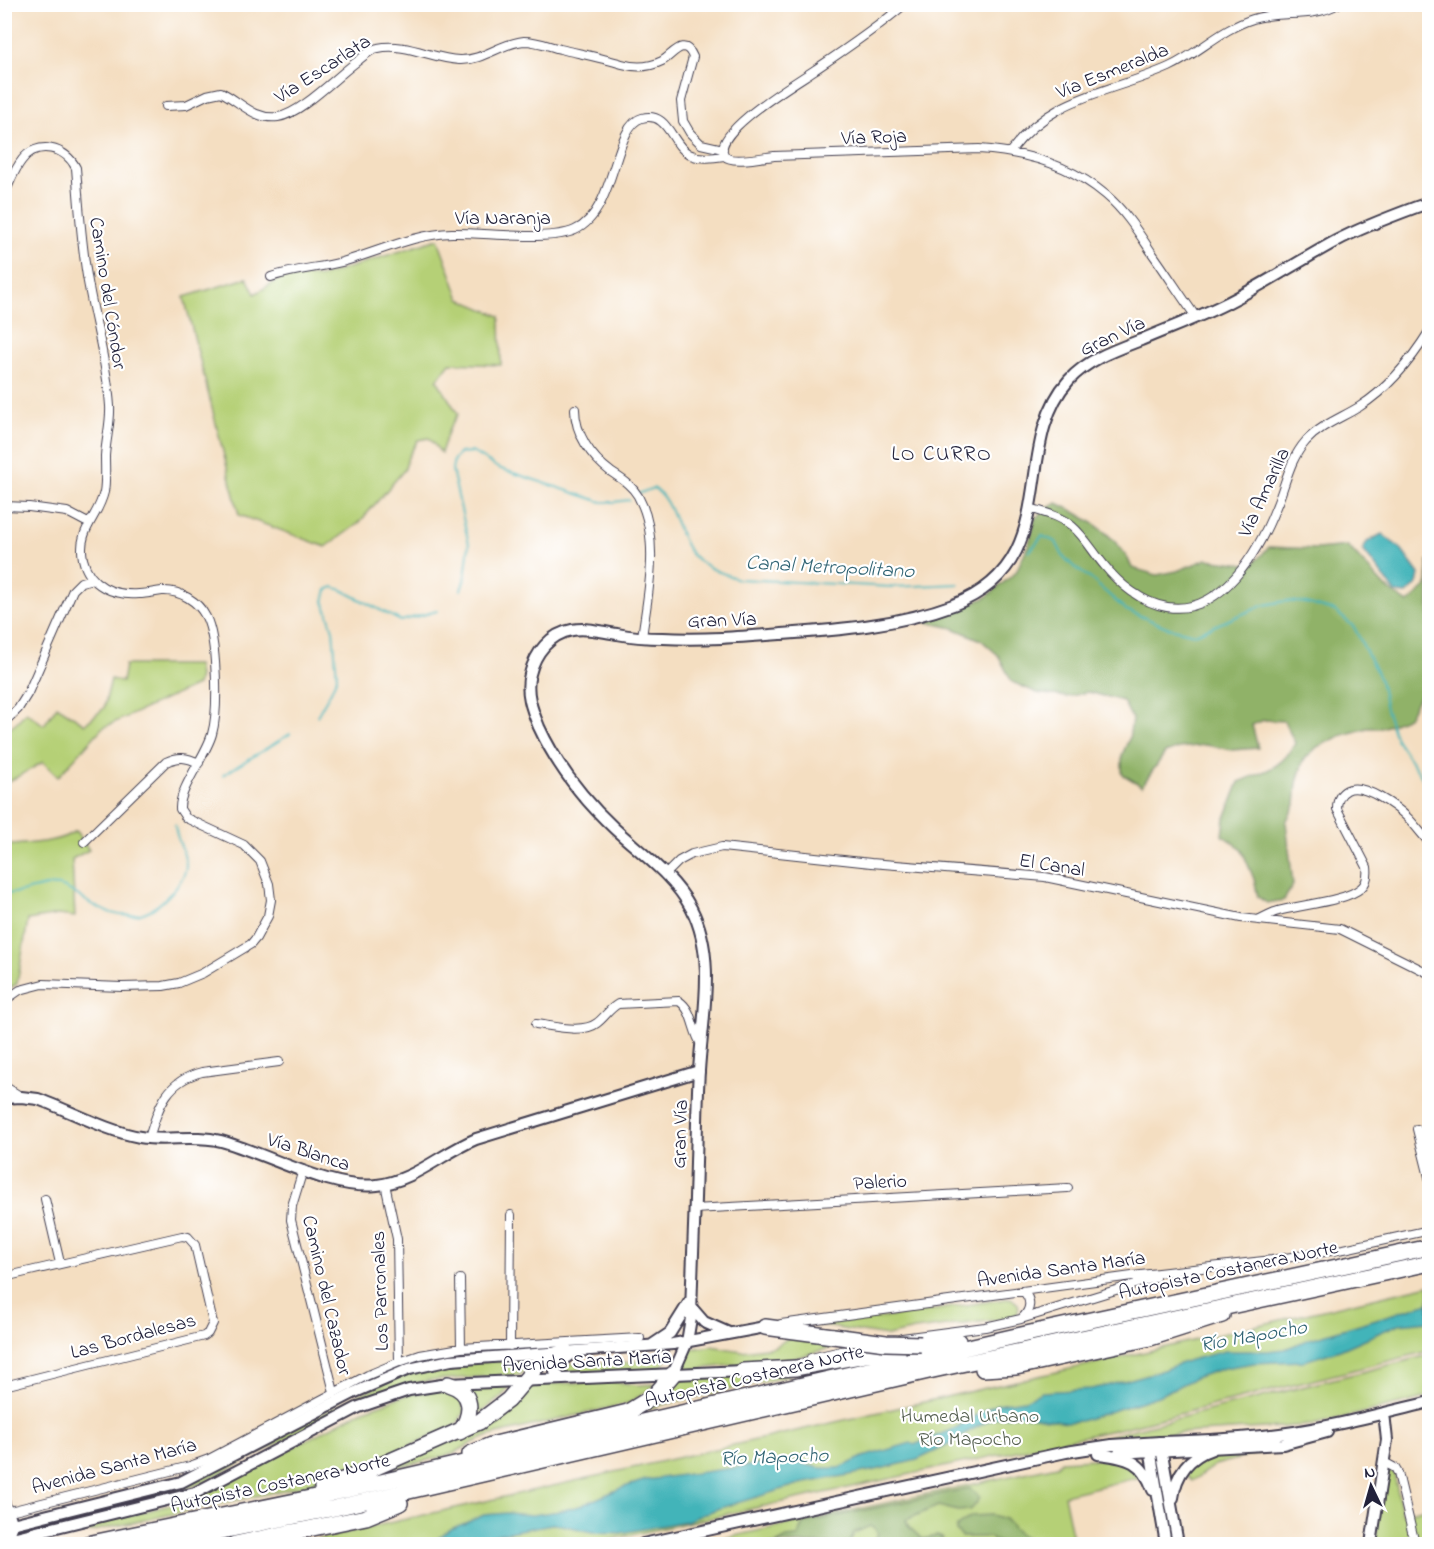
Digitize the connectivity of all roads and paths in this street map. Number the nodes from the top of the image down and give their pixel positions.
1 (905, 4) edge
2 (1338, 4) edge
3 (166, 106) dead end
4 (724, 152) junction
5 (1010, 152) junction
6 (4, 194) edge
7 (1430, 202) edge
8 (271, 278) dead end
9 (1196, 317) junction
10 (1430, 330) edge
11 (575, 409) dead end
12 (4, 506) edge
13 (1030, 508) junction
14 (88, 523) junction
15 (93, 579) junction
16 (642, 637) junction
17 (4, 722) edge
18 (199, 763) junction
19 (84, 842) dead end
20 (1430, 843) edge
21 (665, 875) junction
22 (1257, 921) junction
23 (1430, 974) edge
24 (4, 1001) edge
25 (537, 1024) dead end
26 (701, 1045) junction
27 (279, 1062) dead end
28 (699, 1071) junction
29 (4, 1086) edge
30 (21, 1097) junction
31 (4, 1098) edge
32 (1417, 1129) dead end
33 (149, 1138) junction
34 (303, 1170) junction
35 (1430, 1181) edge
36 (385, 1184) junction
37 (1068, 1188) dead end
38 (45, 1199) dead end
39 (694, 1209) junction
40 (511, 1215) dead end
41 (1430, 1230) edge
42 (1430, 1247) edge
43 (60, 1263) junction
44 (1430, 1263) edge
45 (1189, 1270) junction
46 (4, 1277) edge
47 (460, 1279) dead end
48 (1023, 1291) junction
49 (1266, 1297) junction
50 (691, 1303) junction
51 (1021, 1319) junction
52 (765, 1327) junction
53 (729, 1333) junction
54 (1012, 1337) junction
55 (640, 1338) dead end
56 (687, 1342) junction
57 (510, 1346) junction
58 (649, 1346) junction
59 (461, 1348) junction
60 (572, 1350) junction
61 (898, 1353) dead end
62 (399, 1362) junction
63 (983, 1369) dead end
64 (743, 1371) junction
65 (673, 1374) junction
66 (561, 1379) junction
67 (525, 1381) junction
68 (448, 1384) junction
69 (4, 1386) edge
70 (334, 1392) junction
71 (1430, 1402) edge
72 (1384, 1413) junction
73 (1348, 1422) junction
74 (460, 1432) junction
75 (1156, 1447) junction
76 (1212, 1449) junction
77 (470, 1454) dead end
78 (1098, 1454) junction
79 (1059, 1455) junction
80 (1384, 1462) junction
81 (4, 1497) edge
82 (400, 1503) dead end
83 (1161, 1510) junction
84 (218, 1517) junction
85 (1173, 1517) junction
86 (7, 1519) edge
87 (4, 1538) edge
88 (87, 1545) edge
89 (158, 1545) edge
90 (235, 1545) edge
91 (643, 1545) edge
92 (1166, 1545) edge
93 (1178, 1545) edge
94 (1371, 1545) edge
95 (1414, 1545) edge

1 - 4 street
2 - 5 street, Vía Esmeralda
3 - 4 street, Vía Escarlata
4 - 5 street, Vía Roja
4 - 8 street, Vía Naranja
5 - 9 street, Vía Roja
6 - 14 street, Camino del Cóndor
7 - 9 main road, Gran Vía
9 - 13 main road, Gran Vía
10 - 13 street, Vía Amarilla
11 - 16 street
12 - 14 street
13 - 16 main road, Gran Vía
14 - 15 street, Camino del Cóndor
15 - 17 street
15 - 18 street
16 - 21 main road, Gran Vía
18 - 19 street
18 - 24 street
20 - 22 street
21 - 22 street, El Canal
21 - 26 main road, Gran Vía
22 - 23 street, El Canal
25 - 26 street
26 - 28 main road, Gran Vía
27 - 33 street
28 - 36 main road, Vía Blanca
28 - 39 main road, Gran Vía
29 - 30 street
30 - 31 main road, Vía Blanca
30 - 33 main road, Vía Blanca
32 - 35 street
33 - 34 main road, Vía Blanca
34 - 36 main road, Vía Blanca
34 - 70 street, Camino del Cazador
36 - 62 street, Los Parronales
37 - 39 street, Palerio
38 - 43 street
39 - 50 main road, Gran Vía
40 - 57 street
41 - 45 street, Avenida Santa María
42 - 54 highway, Autopista Costanera Norte
43 - 46 street
43 - 69 street, Las Bordalesas
44 - 49 highway, Autopista Costanera Norte
45 - 48 street, Avenida Santa María
45 - 51 street, Avenida Santa María
47 - 59 street
48 - 51 street
48 - 52 street, Avenida Santa María
49 - 63 highway
49 - 89 highway, Autopista Costanera Norte
50 - 53 main road
50 - 56 main road, Gran Vía
50 - 58 main road, Gran Vía
51 - 64 street, Avenida Santa María
52 - 53 main road, Avenida Santa María
52 - 54 highway, bridge
53 - 56 main road, Avenida Santa María
54 - 84 highway, Autopista Costanera Norte
55 - 57 street, Avenida Santa María
56 - 58 main road, Avenida Santa María
56 - 65 main road, Gran Vía
57 - 59 street, Avenida Santa María
58 - 60 main road, Avenida Santa María
59 - 62 street, Avenida Santa María
60 - 66 main road
60 - 67 highway
60 - 86 main road, Avenida Santa María
61 - 64 highway
62 - 70 street, Avenida Santa María
64 - 65 main road, Avenida Santa María
65 - 66 main road, Avenida Santa María
65 - 77 highway
66 - 67 main road, Avenida Santa María
67 - 68 main road, Avenida Santa María
67 - 74 highway
68 - 74 highway
68 - 87 main road, Avenida Santa María
70 - 86 street, Avenida Santa María
71 - 72 main road
72 - 73 main road
72 - 80 main road
73 - 75 main road
73 - 76 main road
74 - 84 highway
75 - 76 main road
75 - 78 main road
75 - 79 main road
75 - 83 main road
75 - 85 main road
76 - 85 main road
78 - 79 main road
78 - 83 main road
79 - 91 main road
80 - 94 main road
80 - 95 street
81 - 86 street
82 - 90 highway
83 - 92 main road
84 - 88 highway, Autopista Costanera Norte
85 - 93 main road
86 - 87 main road

